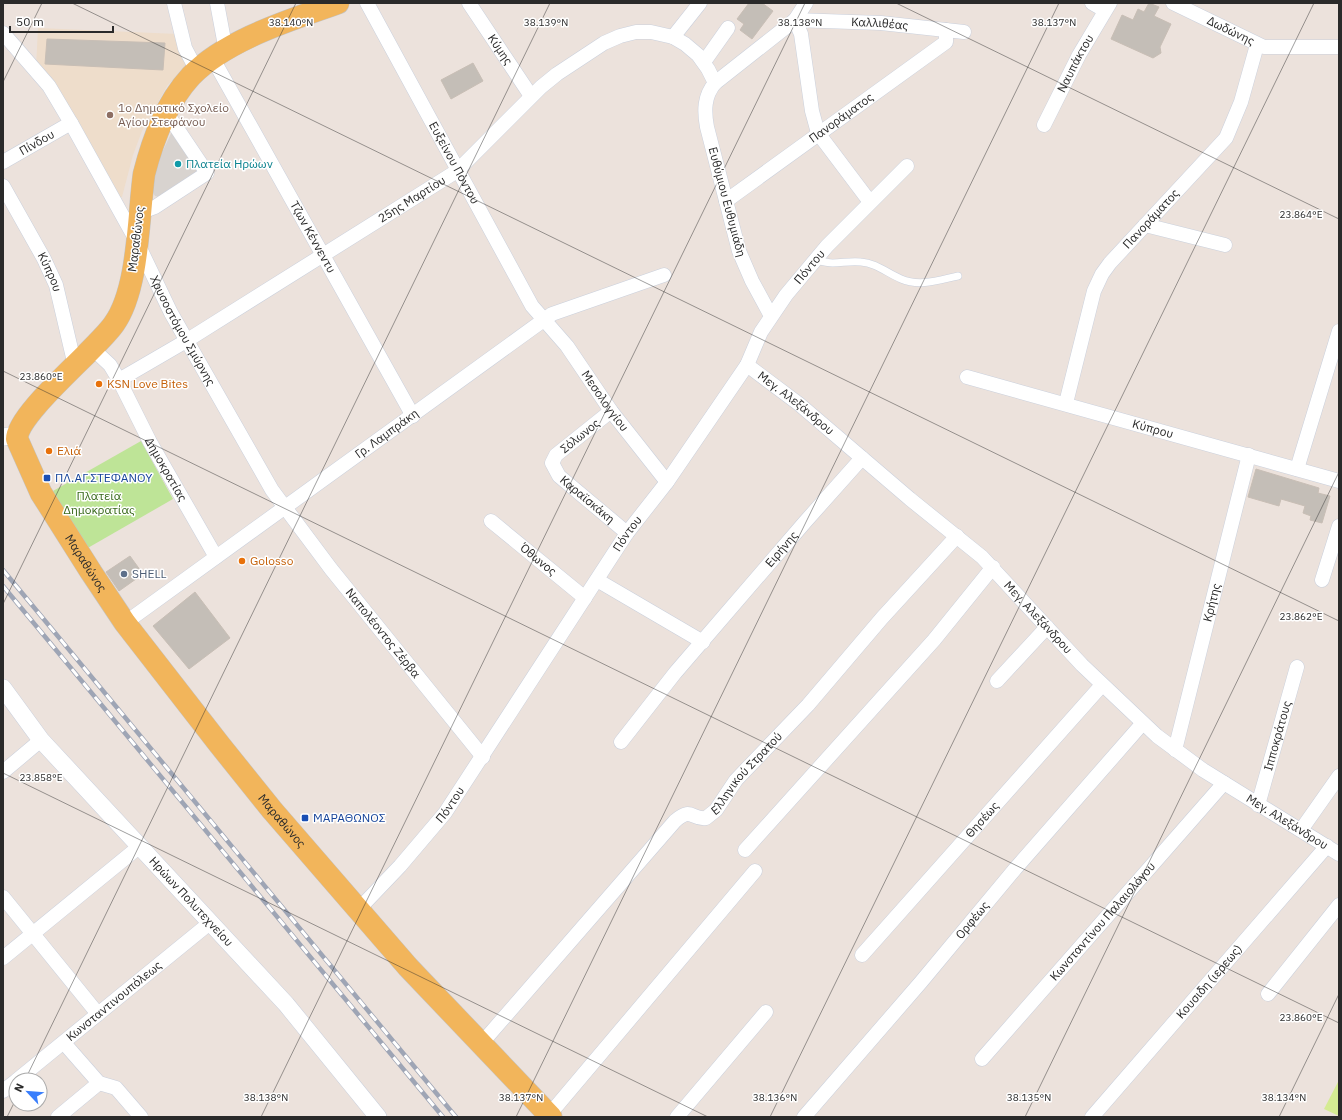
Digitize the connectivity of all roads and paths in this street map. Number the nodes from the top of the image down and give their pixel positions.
1 (174, 3) edge
2 (217, 3) edge
3 (338, 3) edge
4 (367, 3) edge
5 (469, 3) edge
6 (700, 3) edge
7 (806, 3) edge
8 (1092, 3) edge
9 (1173, 3) edge
10 (1107, 6) edge
11 (795, 20) junction
12 (728, 28) dead end
13 (946, 30) junction
14 (964, 32) dead end
15 (3, 33) edge
16 (673, 37) junction
17 (1257, 45) junction
18 (1339, 47) edge
19 (212, 60) junction
20 (704, 62) junction
21 (715, 84) junction
22 (531, 96) junction
23 (166, 112) junction
24 (71, 122) junction
25 (1044, 125) dead end
26 (818, 133) junction
27 (3, 162) edge
28 (907, 166) dead end
29 (456, 170) junction
30 (3, 186) edge
31 (726, 201) junction
32 (870, 202) junction
33 (140, 211) junction
34 (1145, 225) junction
35 (136, 240) junction
36 (1225, 245) dead end
37 (323, 255) junction
38 (816, 259) junction
39 (664, 274) dead end
40 (958, 276) dead end
41 (771, 316) junction
42 (544, 320) junction
43 (1339, 331) edge
44 (186, 341) junction
45 (93, 348) junction
46 (747, 365) junction
47 (75, 366) junction
48 (967, 377) dead end
49 (120, 380) junction
50 (1066, 403) junction
51 (611, 411) junction
52 (413, 416) junction
53 (10, 436) edge
54 (1249, 455) junction
55 (862, 458) junction
56 (552, 463) joint
57 (1297, 469) junction
58 (1339, 479) edge
59 (667, 482) junction
60 (284, 509) junction
61 (491, 521) dead end
62 (1339, 526) edge
63 (627, 533) junction
64 (957, 536) junction
65 (216, 557) junction
66 (993, 567) junction
67 (597, 580) junction
68 (1322, 580) dead end
69 (585, 598) junction
70 (125, 623) junction
71 (1047, 627) junction
72 (703, 642) junction
73 (1297, 667) dead end
74 (997, 681) dead end
75 (1102, 685) junction
76 (3, 688) edge
77 (1142, 724) junction
78 (41, 740) junction
79 (621, 742) dead end
80 (1175, 750) junction
81 (483, 757) junction
82 (3, 772) edge
83 (1339, 776) edge
84 (1224, 783) junction
85 (1258, 805) junction
86 (1301, 830) junction
87 (140, 846) junction
88 (745, 850) dead end
89 (1333, 850) edge
90 (755, 871) dead end
91 (3, 897) edge
92 (1339, 905) edge
93 (358, 910) junction
94 (211, 922) junction
95 (33, 934) junction
96 (862, 955) dead end
97 (3, 958) edge
98 (1268, 994) dead end
99 (766, 1012) dead end
100 (98, 1014) junction
101 (64, 1043) junction
102 (481, 1044) junction
103 (982, 1059) dead end
104 (26, 1072) edge
105 (98, 1083) junction
106 (550, 1116) edge
107 (58, 1117) edge
108 (141, 1117) edge
109 (378, 1117) edge
110 (677, 1117) edge
111 (804, 1117) edge
112 (1092, 1117) edge

1 - 19 street, Τζων Κέννεντυ
2 - 19 street
3 - 19 main road, Μαραθώνος
4 - 29 street, Ευξείνου Πόντου
5 - 22 street, Κύμης
6 - 16 street
7 - 11 street
8 - 10 street
9 - 17 street, Δωδώνης
10 - 25 street, Ναυπάκτου
11 - 13 street, Καλλιθέας
11 - 21 street
11 - 26 street
12 - 20 street
13 - 14 street, Καλλιθέας
13 - 26 street, Πανοράματος
15 - 24 street, Χρυσοστόμου Σμύρνης
16 - 20 street, 25ης Μαρτίου
16 - 22 street, 25ης Μαρτίου
17 - 18 street, Δωδώνης
17 - 34 street, Πανοράματος
19 - 23 main road, Μαραθώνος
19 - 37 street, Τζων Κέννεντυ
20 - 21 street, 25ης Μαρτίου
21 - 31 street, Ευθύμιου Ευθυμιάδη
22 - 29 street, 25ης Μαρτίου
23 - 33 main road, Μαραθώνος
23 - 33 street
24 - 27 street, Πίνδου
24 - 35 street, Χρυσοστόμου Σμύρνης
26 - 31 street, Πανοράματος
26 - 32 street
28 - 32 street, Πόντου
29 - 37 street, 25ης Μαρτίου
29 - 42 street, Ευξείνου Πόντου
30 - 47 street, Κύπρου
31 - 41 street, Ευθύμιου Ευθυμιάδη
32 - 38 street, Πόντου
33 - 35 main road, Μαραθώνος
34 - 36 street
34 - 50 street, Πανοράματος
35 - 44 street, Χρυσοστόμου Σμύρνης
35 - 45 main road, Μαραθώνος
37 - 44 street, 25ης Μαρτίου
37 - 52 street, Τζων Κέννεντυ
38 - 40 lane
38 - 41 street, Πόντου
39 - 42 street, Γρ. Λαμπράκη
41 - 46 street, Πόντου
42 - 51 street, Μεσολογγίου
42 - 52 street, Γρ. Λαμπράκη
43 - 57 street
44 - 49 street, 25ης Μαρτίου
44 - 60 street, Χρυσοστόμου Σμύρνης
45 - 47 main road, Μαραθώνος
45 - 49 street
46 - 55 street, Μεγ. Αλεξάνδρου
46 - 59 street, Πόντου
47 - 53 main road, Μαραθώνος
48 - 50 street, Κύπρου
49 - 65 street, Δημοκρατίας
50 - 54 street, Κύπρου
51 - 56 street, Σόλωνος
51 - 59 street, Μεσολογγίου
52 - 60 street, Γρ. Λαμπράκη
53 - 70 main road, Μαραθώνος
54 - 57 street, Κύπρου
54 - 80 street, Κρήτης
55 - 64 street, Μεγ. Αλεξάνδρου
55 - 72 street, Ειρήνης
56 - 63 street, Καραϊσκάκη
57 - 58 street, Κύπρου
59 - 63 street, Πόντου
60 - 65 street, Γρ. Λαμπράκη
60 - 81 street, Ναπολέοντος Ζέρβα
61 - 69 street, Όθωνος
62 - 68 street
63 - 67 street, Πόντου
64 - 66 street, Μεγ. Αλεξάνδρου
64 - 102 street, Ελληνικού Στρατού
65 - 70 street, Γρ. Λαμπράκη
66 - 71 street, Μεγ. Αλεξάνδρου
66 - 88 street
67 - 69 street, Πόντου
67 - 72 street
69 - 81 street, Πόντου
70 - 93 main road, Μαραθώνος
71 - 74 street
71 - 75 street, Μεγ. Αλεξάνδρου
72 - 79 street, Ειρήνης
73 - 85 street, Ιπποκράτους
75 - 77 street, Μεγ. Αλεξάνδρου
75 - 96 street, Θησέως
76 - 78 street, Ηρώων Πολυτεχνείου
77 - 80 street, Μεγ. Αλεξάνδρου
77 - 111 street, Ορφέως
78 - 82 street
78 - 87 street, Ηρώων Πολυτεχνείου
80 - 84 street, Μεγ. Αλεξάνδρου
81 - 93 street, Πόντου
83 - 86 street
84 - 85 street, Μεγ. Αλεξάνδρου
84 - 103 street, Κωνσταντίνου Παλαιολόγου
85 - 86 street, Μεγ. Αλεξάνδρου
86 - 89 street, Μεγ. Αλεξάνδρου
87 - 94 street, Ηρώων Πολυτεχνείου
87 - 95 street
89 - 112 street, Κουσιδη (ιερεως)
90 - 106 street
91 - 95 street
92 - 98 street
93 - 102 main road, Μαραθώνος
94 - 100 street, Κωνσταντινουπόλεως
94 - 109 street, Ηρώων Πολυτεχνείου
95 - 97 street
95 - 100 street
99 - 110 street
100 - 101 street, Κωνσταντινουπόλεως
101 - 104 street, Κωνσταντινουπόλεως
101 - 105 street
102 - 106 main road, Μαραθώνος
105 - 107 street
105 - 108 street

